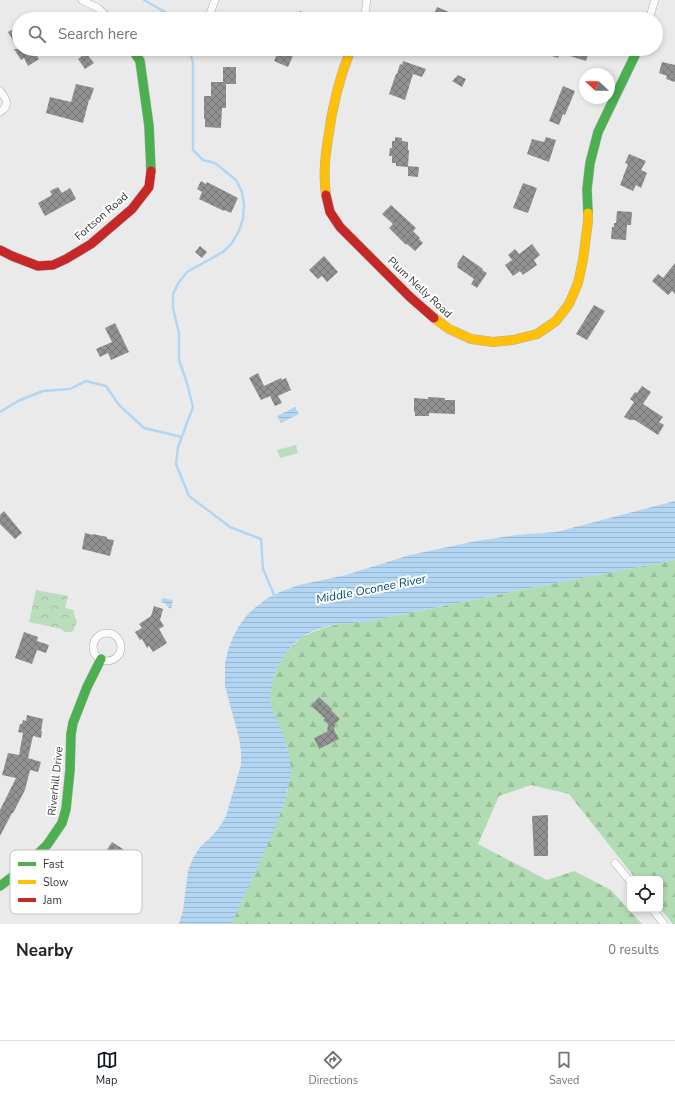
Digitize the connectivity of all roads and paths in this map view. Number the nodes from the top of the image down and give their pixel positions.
1 (82, 0) edge
2 (215, 0) edge
3 (367, 0) edge
4 (655, 0) edge
5 (102, 12) edge
6 (211, 12) edge
7 (365, 12) edge
8 (651, 12) edge
9 (137, 56) edge
10 (348, 56) edge
11 (635, 56) edge
12 (0, 91) edge
13 (0, 112) edge
14 (0, 250) edge
15 (101, 659) dead end
16 (41, 850) edge
17 (615, 863) dead end
18 (627, 877) edge
19 (10, 878) edge
20 (0, 886) edge
21 (654, 912) edge
22 (664, 924) edge

1 - 5 street
2 - 6 street
3 - 7 street
4 - 8 street
9 - 14 street, Fortson Road
10 - 11 street, Plum Nelly Road
12 - 13 street
15 - 16 street, Riverhill Drive
17 - 18 street
19 - 20 street, Riverhill Drive
21 - 22 street

